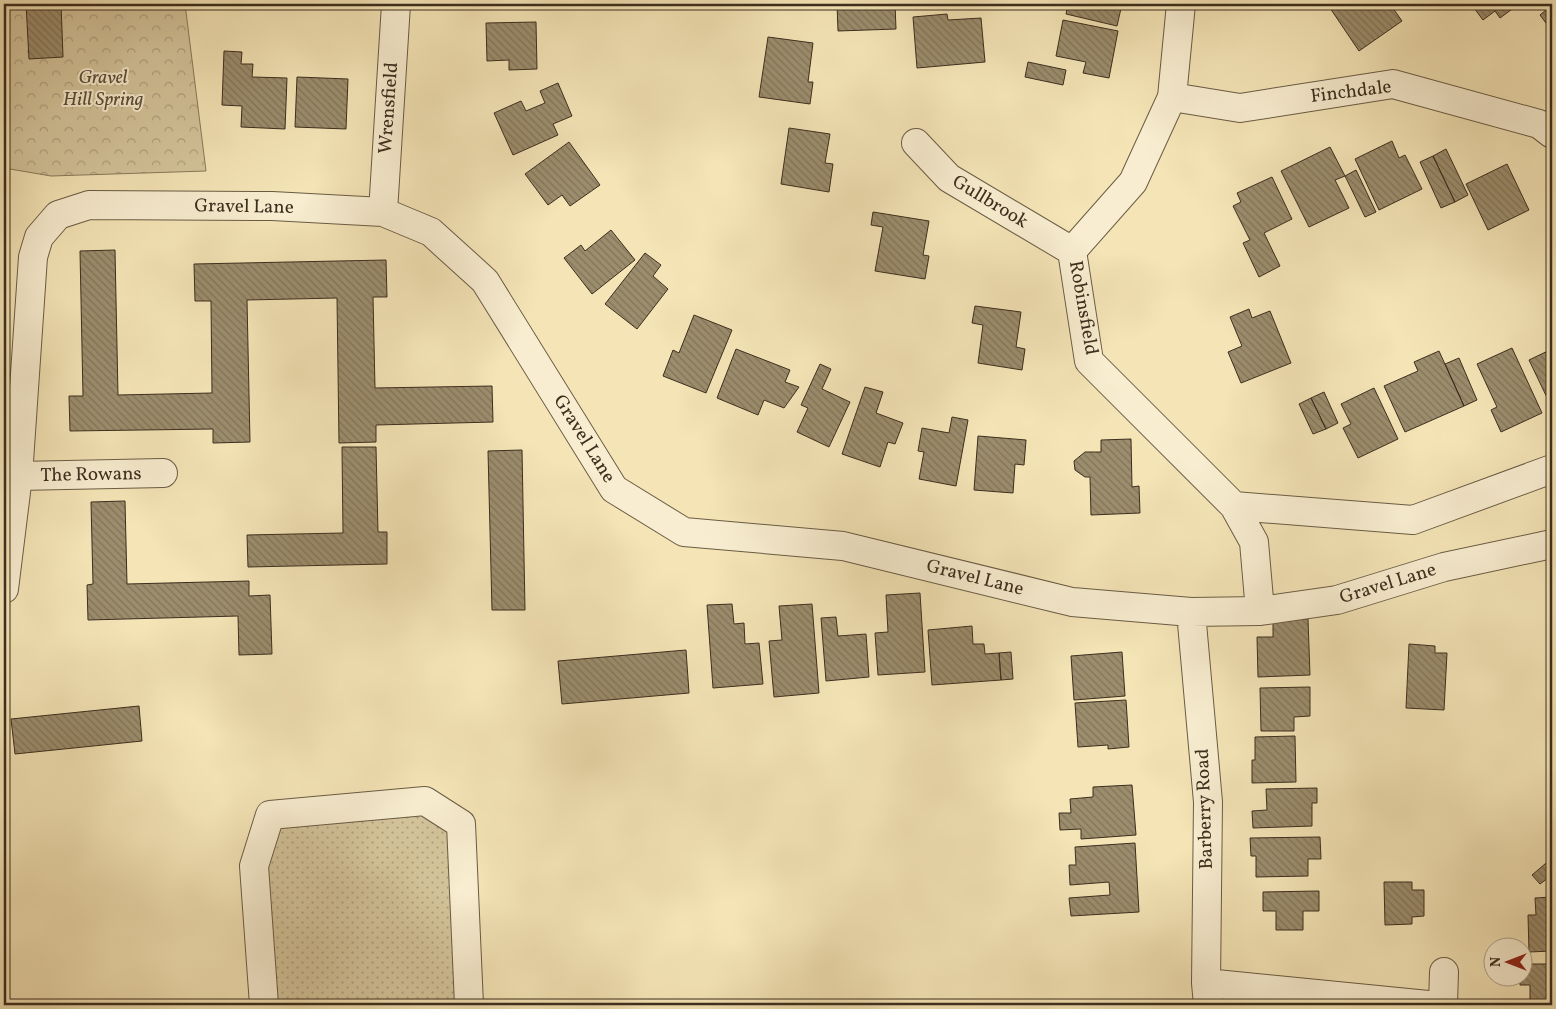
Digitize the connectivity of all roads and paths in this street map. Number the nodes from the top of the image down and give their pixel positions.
1 (396, 4) edge
2 (1181, 4) edge
3 (1172, 97) junction
4 (1552, 134) edge
5 (916, 143) dead end
6 (383, 212) junction
7 (1072, 251) junction
8 (1552, 469) edge
9 (163, 473) dead end
10 (18, 476) junction
11 (1234, 506) junction
12 (1552, 544) edge
13 (6, 562) edge
14 (4, 589) edge
15 (1260, 611) junction
16 (1191, 612) junction
17 (1444, 972) dead end
18 (1207, 994) edge
19 (264, 1005) edge
20 (470, 1005) edge
21 (1428, 1005) edge
22 (1443, 1005) edge

1 - 6 street, Wrensfield
2 - 3 street, Robinsfield
3 - 4 street, Finchdale
3 - 7 street, Robinsfield
5 - 7 street, Gullbrook
6 - 10 street, Gravel Lane
6 - 16 street, Gravel Lane
7 - 11 street, Robinsfield
8 - 11 street
9 - 10 street, The Rowans
10 - 13 street, Gravel Lane
11 - 15 street, Robinsfield
12 - 15 street, Gravel Lane
13 - 14 street, Gravel Lane
15 - 16 street, Gravel Lane
16 - 18 street, Barberry Road
17 - 22 street
18 - 21 street
19 - 20 street

